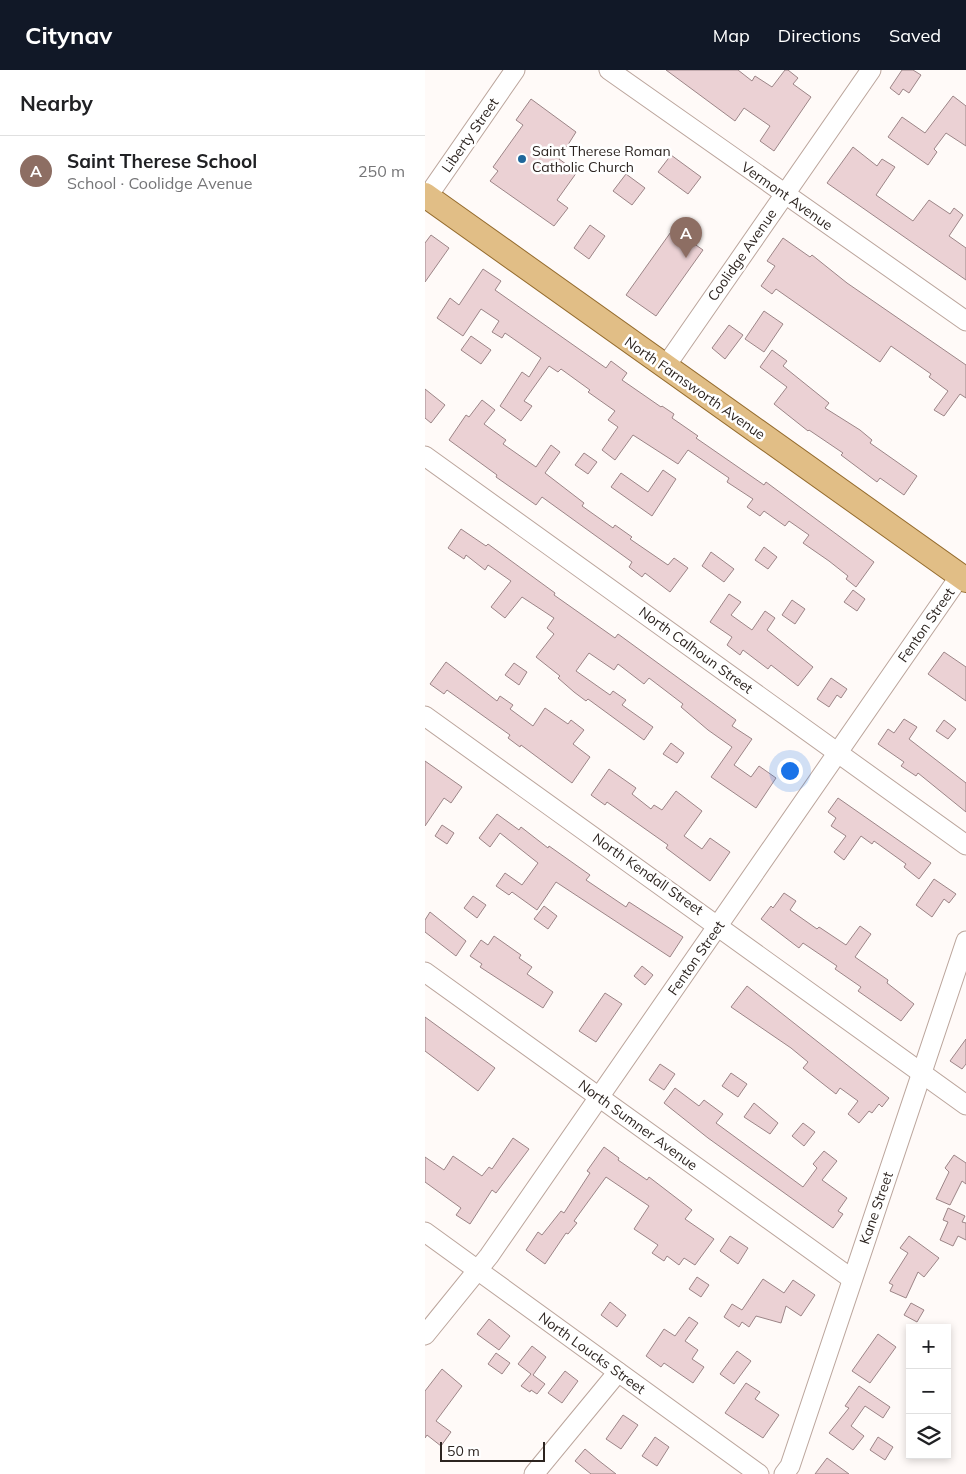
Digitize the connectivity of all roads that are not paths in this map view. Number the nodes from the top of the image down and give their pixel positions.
1 (515, 70) edge
2 (609, 70) edge
3 (871, 70) edge
4 (784, 195) junction
5 (426, 197) edge
6 (966, 322) edge
7 (665, 367) junction
8 (425, 456) edge
9 (963, 578) edge
10 (425, 716) edge
11 (838, 752) junction
12 (966, 845) edge
13 (719, 925) junction
14 (966, 941) edge
15 (425, 972) edge
16 (922, 1074) junction
17 (599, 1097) junction
18 (966, 1105) edge
19 (425, 1232) edge
20 (478, 1271) junction
21 (852, 1278) junction
22 (425, 1335) edge
23 (618, 1372) junction
24 (534, 1474) edge
25 (759, 1474) edge
26 (784, 1474) edge

1 - 5 street, Liberty Street
2 - 4 street, Vermont Avenue
3 - 4 street, Coolidge Avenue
4 - 6 street, Vermont Avenue
4 - 7 street, Coolidge Avenue
5 - 7 main road, North Farnsworth Avenue
7 - 9 main road, North Farnsworth Avenue
8 - 11 street, North Calhoun Street
9 - 11 street, Fenton Street
10 - 13 street, North Kendall Street
11 - 12 street, North Calhoun Street
11 - 13 street, Fenton Street
13 - 16 street, North Kendall Street
13 - 17 street, Fenton Street
14 - 16 street, Kane Street
15 - 17 street, North Sumner Avenue
16 - 18 street, North Kendall Street
16 - 21 street, Kane Street
17 - 20 street, Fenton Street
17 - 21 street, North Sumner Avenue
19 - 20 street, North Loucks Street
20 - 22 street, Fenton Street
20 - 23 street, North Loucks Street
21 - 26 street, Kane Street
23 - 24 street
23 - 25 street, North Loucks Street

